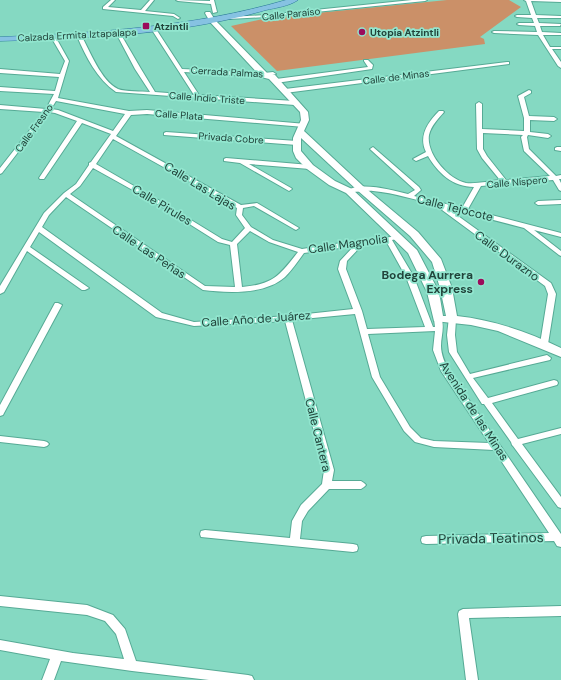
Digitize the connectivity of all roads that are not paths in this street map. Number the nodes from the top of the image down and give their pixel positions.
1 (113, 0) edge
2 (152, 0) edge
3 (178, 0) edge
4 (270, 0) edge
5 (294, 0) edge
6 (425, 0) edge
7 (527, 0) edge
8 (537, 0) edge
9 (561, 0) edge
10 (212, 1) edge
11 (142, 12) junction
12 (212, 12) junction
13 (561, 12) edge
14 (532, 14) junction
15 (517, 16) dead end
16 (178, 18) junction
17 (229, 18) junction
18 (561, 18) edge
19 (216, 20) junction
20 (519, 24) dead end
21 (538, 25) junction
22 (560, 25) edge
23 (154, 30) junction
24 (0, 32) edge
25 (494, 32) dead end
26 (511, 32) junction
27 (118, 33) junction
28 (540, 33) junction
29 (561, 34) edge
30 (79, 36) junction
31 (54, 37) junction
32 (515, 38) dead end
33 (0, 39) edge
34 (549, 48) junction
35 (561, 48) edge
36 (366, 61) dead end
37 (507, 63) dead end
38 (561, 66) edge
39 (0, 70) edge
40 (181, 70) junction
41 (62, 76) junction
42 (271, 76) junction
43 (0, 89) edge
44 (285, 91) junction
45 (530, 92) dead end
46 (154, 94) junction
47 (56, 96) junction
48 (198, 97) junction
49 (295, 103) junction
50 (479, 104) dead end
51 (0, 107) edge
52 (48, 110) junction
53 (442, 112) dead end
54 (129, 113) junction
55 (527, 118) junction
56 (554, 119) dead end
57 (81, 120) junction
58 (302, 128) junction
59 (479, 131) junction
60 (527, 133) junction
61 (166, 134) dead end
62 (113, 135) junction
63 (548, 136) dead end
64 (297, 143) junction
65 (373, 149) dead end
66 (429, 153) junction
67 (416, 159) dead end
68 (226, 160) dead end
69 (240, 161) junction
70 (91, 164) junction
71 (310, 167) junction
72 (0, 172) edge
73 (42, 178) dead end
74 (558, 178) edge
75 (505, 182) junction
76 (478, 186) junction
77 (289, 188) dead end
78 (360, 188) junction
79 (561, 189) edge
80 (349, 191) junction
81 (66, 194) junction
82 (410, 196) junction
83 (561, 202) edge
84 (538, 203) dead end
85 (438, 205) junction
86 (240, 207) junction
87 (464, 210) junction
88 (525, 226) junction
89 (38, 228) junction
90 (249, 228) junction
91 (296, 228) dead end
92 (561, 235) edge
93 (394, 238) junction
94 (361, 242) junction
95 (233, 244) junction
96 (27, 248) junction
97 (302, 251) junction
98 (561, 254) edge
99 (85, 288) dead end
100 (239, 289) junction
101 (0, 292) edge
102 (58, 305) dead end
103 (358, 311) junction
104 (288, 318) junction
105 (452, 319) junction
106 (439, 324) junction
107 (430, 329) junction
108 (364, 332) junction
109 (544, 344) junction
110 (561, 353) edge
111 (547, 358) dead end
112 (468, 377) junction
113 (554, 384) dead end
114 (485, 402) junction
115 (0, 413) edge
116 (561, 431) edge
117 (0, 439) edge
118 (515, 443) junction
119 (44, 444) dead end
120 (496, 447) junction
121 (328, 485) junction
122 (361, 485) dead end
123 (561, 504) edge
124 (205, 534) dead end
125 (426, 540) dead end
126 (559, 540) edge
127 (295, 542) junction
128 (353, 548) dead end
129 (0, 600) edge
130 (561, 611) edge
131 (0, 645) edge
132 (57, 656) junction
133 (132, 666) junction
134 (219, 678) edge
135 (48, 680) edge
136 (248, 680) edge
137 (472, 680) edge

1 - 11 street
2 - 11 street
3 - 10 street
4 - 12 main road, Calzada Ermita Iztapalapa
5 - 17 main road, Calzada Ermita Iztapalapa
6 - 17 street, Calle Paraíso
7 - 8 street
7 - 14 street
8 - 9 street
10 - 12 street
11 - 16 street
12 - 16 main road, Calzada Ermita Iztapalapa
12 - 19 street
13 - 14 street
14 - 15 street
14 - 18 street
14 - 21 street
16 - 24 main road, Calzada Ermita Iztapalapa
17 - 19 main road, Calzada Ermita Iztapalapa
19 - 23 main road, Calzada Ermita Iztapalapa
19 - 42 street
19 - 42 street
20 - 21 street
21 - 22 street
21 - 28 street
23 - 27 main road, Calzada Ermita Iztapalapa
23 - 40 street
25 - 26 street
26 - 28 street
26 - 32 street
27 - 30 main road, Calzada Ermita Iztapalapa
27 - 46 street
28 - 29 street
28 - 34 street
30 - 31 main road, Calzada Ermita Iztapalapa
30 - 46 street, Calle Indio Triste
31 - 33 main road, Calzada Ermita Iztapalapa
31 - 41 street, Calle Fresno
34 - 35 street
34 - 38 street
36 - 42 street, Cerrada Palmas
37 - 44 street, Calle de Minas
39 - 41 street
40 - 42 street, Cerrada Palmas
40 - 48 street
41 - 47 street, Calle Fresno
42 - 44 street
43 - 47 street, Calle Plata
44 - 49 street
45 - 55 street
46 - 48 street, Calle Indio Triste
47 - 52 street, Calle Fresno
47 - 54 street, Calle Plata
48 - 49 street, Calle Indio Triste
49 - 58 street
50 - 59 street
51 - 52 street, Calle Las Lajas
52 - 57 street, Calle Las Lajas
52 - 72 street, Calle Fresno
53 - 66 street
54 - 58 street, Calle Plata
54 - 62 street
55 - 56 street
55 - 60 street
57 - 62 street, Calle Las Lajas
57 - 73 street
58 - 64 street
58 - 78 street, Avenida de las Minas
59 - 60 street
59 - 75 street
60 - 63 street
60 - 74 street
61 - 64 street, Privada Cobre
62 - 70 street
62 - 86 street, Calle Las Lajas
64 - 71 street, Avenida de las Minas
65 - 82 street
66 - 67 street
66 - 76 street
68 - 69 street
69 - 71 street
69 - 77 street
70 - 81 street
70 - 95 street, Calle Pirules
71 - 80 street, Avenida de las Minas
74 - 75 street, Calle Níspero
74 - 79 street
75 - 76 street, Calle Níspero
76 - 87 street, Calle Níspero
78 - 80 street, Calle Tejocote
78 - 82 street, Calle Tejocote
78 - 105 street, Avenida de las Minas
80 - 93 street, Avenida de las Minas
81 - 89 street
81 - 100 street, Calle Las Peñas
82 - 85 street, Calle Tejocote
83 - 84 street
85 - 87 street, Calle Tejocote
85 - 109 street, Calle Durazno
86 - 90 street, Calle Las Lajas
86 - 91 street
87 - 88 street, Calle Tejocote
88 - 92 street, Calle Tejocote
88 - 98 street
89 - 96 street
89 - 104 street, Calle Año de Juárez
90 - 95 street
90 - 97 street
93 - 94 street, Calle Magnolia
93 - 106 street, Avenida de las Minas
93 - 107 street
94 - 97 street, Calle Magnolia
94 - 103 street
95 - 100 street
96 - 99 street
96 - 101 street
97 - 100 street, Calle Magnolia
102 - 115 street
103 - 104 street, Calle Año de Juárez
103 - 108 street
104 - 121 street, Calle Cantera
105 - 106 street
105 - 109 street
105 - 112 street, Avenida de las Minas
106 - 107 street
106 - 120 street, Avenida de las Minas
107 - 108 street
108 - 120 street
109 - 110 street
111 - 112 street
112 - 114 street, Avenida de las Minas
113 - 114 street
114 - 118 street, Avenida de las Minas
116 - 118 street
117 - 119 street
118 - 123 street, Avenida de las Minas
120 - 126 street, Avenida de las Minas
121 - 122 street
121 - 127 street, Calle Cantera
124 - 127 street
125 - 126 street, Privada Teatinos
127 - 128 street
129 - 133 street
130 - 137 street
131 - 132 street
132 - 133 street
132 - 135 street
133 - 134 street
134 - 136 street

